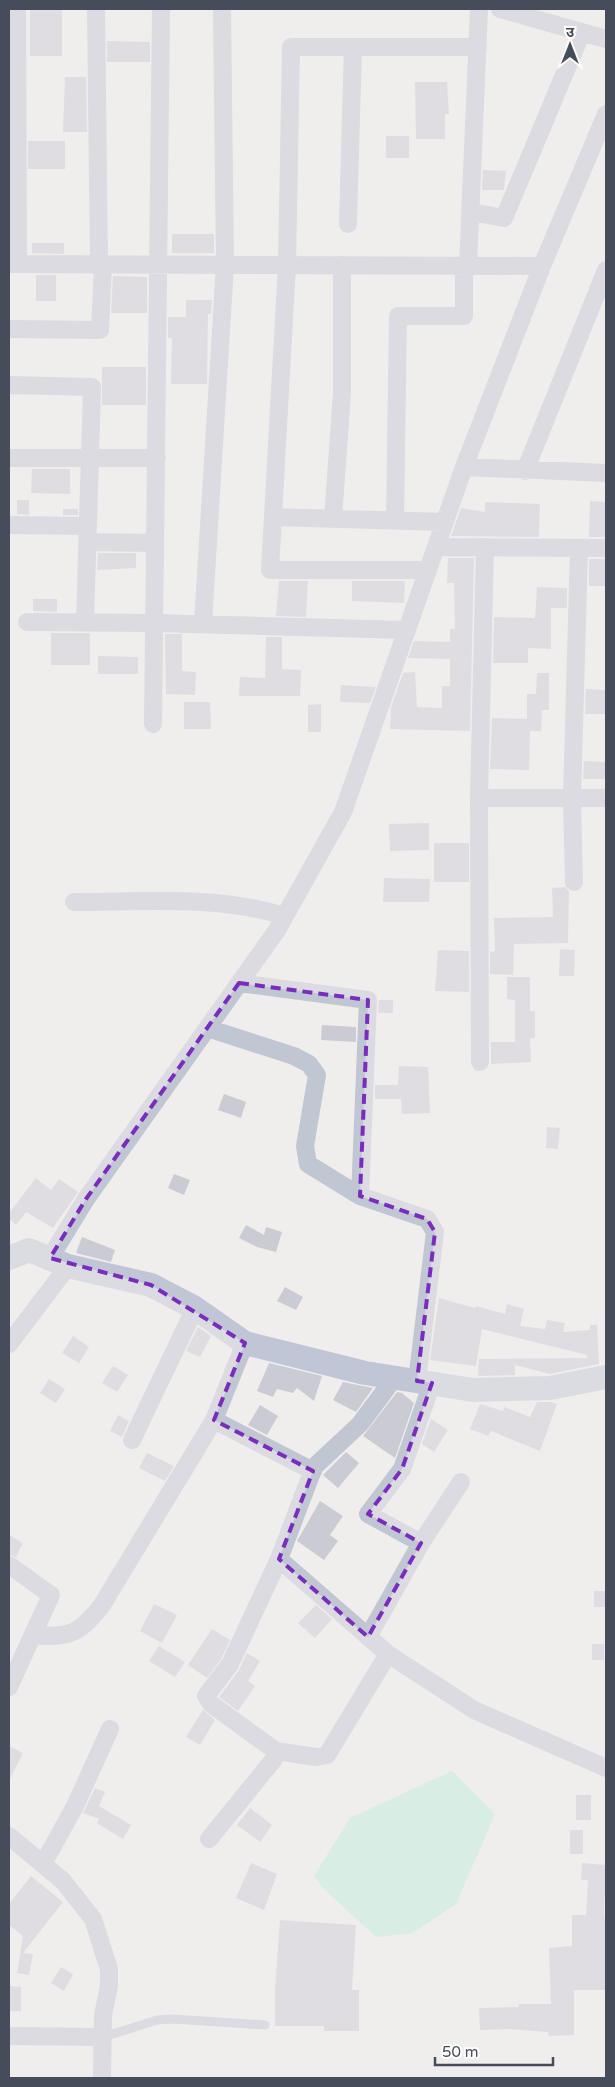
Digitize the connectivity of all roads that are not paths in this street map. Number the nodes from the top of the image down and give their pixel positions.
1 (17, 9) edge
2 (96, 9) edge
3 (161, 9) edge
4 (222, 9) edge
5 (479, 9) edge
6 (500, 9) edge
7 (582, 32) junction
8 (606, 39) edge
9 (353, 47) junction
10 (478, 48) junction
11 (13, 62) edge
12 (606, 114) edge
13 (472, 212) junction
14 (348, 224) dead end
15 (14, 264) edge
16 (101, 264) junction
17 (225, 264) junction
18 (159, 265) junction
19 (287, 265) junction
20 (342, 265) junction
21 (466, 266) junction
22 (542, 266) junction
23 (606, 270) edge
24 (9, 329) edge
25 (9, 385) edge
26 (9, 458) edge
27 (91, 458) junction
28 (157, 458) junction
29 (464, 467) junction
30 (525, 471) junction
31 (606, 473) edge
32 (273, 517) junction
33 (333, 518) junction
34 (395, 520) junction
35 (445, 522) junction
36 (9, 525) edge
37 (88, 534) junction
38 (156, 543) junction
39 (437, 547) junction
40 (485, 547) junction
41 (579, 548) junction
42 (606, 548) edge
43 (428, 570) junction
44 (27, 622) dead end
45 (84, 622) junction
46 (154, 623) junction
47 (203, 624) junction
48 (407, 630) junction
49 (153, 724) dead end
50 (479, 798) junction
51 (572, 798) junction
52 (606, 798) edge
53 (574, 882) dead end
54 (74, 902) dead end
55 (284, 916) junction
56 (239, 982) junction
57 (207, 1028) junction
58 (480, 1062) dead end
59 (360, 1196) junction
60 (9, 1258) edge
61 (58, 1262) junction
62 (195, 1308) junction
63 (245, 1343) junction
64 (9, 1344) edge
65 (606, 1377) edge
66 (414, 1381) junction
67 (214, 1420) junction
68 (132, 1440) dead end
69 (313, 1471) junction
70 (461, 1482) dead end
71 (421, 1543) junction
72 (279, 1559) junction
73 (9, 1565) edge
74 (32, 1634) junction
75 (368, 1637) junction
76 (388, 1654) junction
77 (9, 1687) edge
78 (110, 1729) dead end
79 (276, 1751) junction
80 (606, 1768) edge
81 (9, 1836) edge
82 (209, 1839) dead end
83 (43, 1864) junction
84 (265, 2025) dead end
85 (9, 2036) edge
86 (102, 2037) junction
87 (102, 2078) edge

1 - 11 street
2 - 16 street
3 - 18 street
4 - 17 street
5 - 10 street
6 - 7 street
7 - 8 street
7 - 13 street
9 - 10 street
9 - 14 street
9 - 19 street
10 - 13 street
11 - 15 street
12 - 22 street
13 - 21 street
15 - 16 street
16 - 18 street
16 - 24 street
17 - 18 street
17 - 19 street
17 - 47 street
18 - 28 street
19 - 20 street
19 - 32 street
20 - 21 street
20 - 33 street
21 - 22 street
21 - 34 street
22 - 29 street
23 - 30 street
25 - 27 street
26 - 27 street
27 - 28 street
27 - 37 street
28 - 38 street
29 - 30 street
29 - 35 street
30 - 31 street
32 - 33 street
32 - 43 street
33 - 34 street
34 - 35 street
35 - 39 street
36 - 37 street
37 - 38 street
37 - 45 street
38 - 46 street
39 - 40 street
39 - 43 street
40 - 41 street
40 - 50 street
41 - 42 street
41 - 51 street
43 - 48 street
44 - 45 street
45 - 46 street
46 - 47 street
46 - 49 street
47 - 48 street
48 - 55 street
50 - 51 street
50 - 58 street
51 - 52 street
51 - 53 street
54 - 55 street
55 - 56 street
56 - 57 street
56 - 59 street
57 - 59 street
57 - 61 street
59 - 66 street
60 - 61 street
61 - 62 street
61 - 64 street
62 - 63 street
62 - 68 street
63 - 66 street
63 - 67 street
65 - 66 street
66 - 69 street
66 - 71 street
67 - 69 street
67 - 74 street
69 - 72 street
70 - 71 street
71 - 75 street
72 - 75 street
72 - 79 street
73 - 74 street
74 - 77 street
75 - 76 street
76 - 79 street
76 - 80 street
78 - 83 street
79 - 82 street
81 - 83 street
83 - 86 street
84 - 86 lane
85 - 86 street
86 - 87 street

